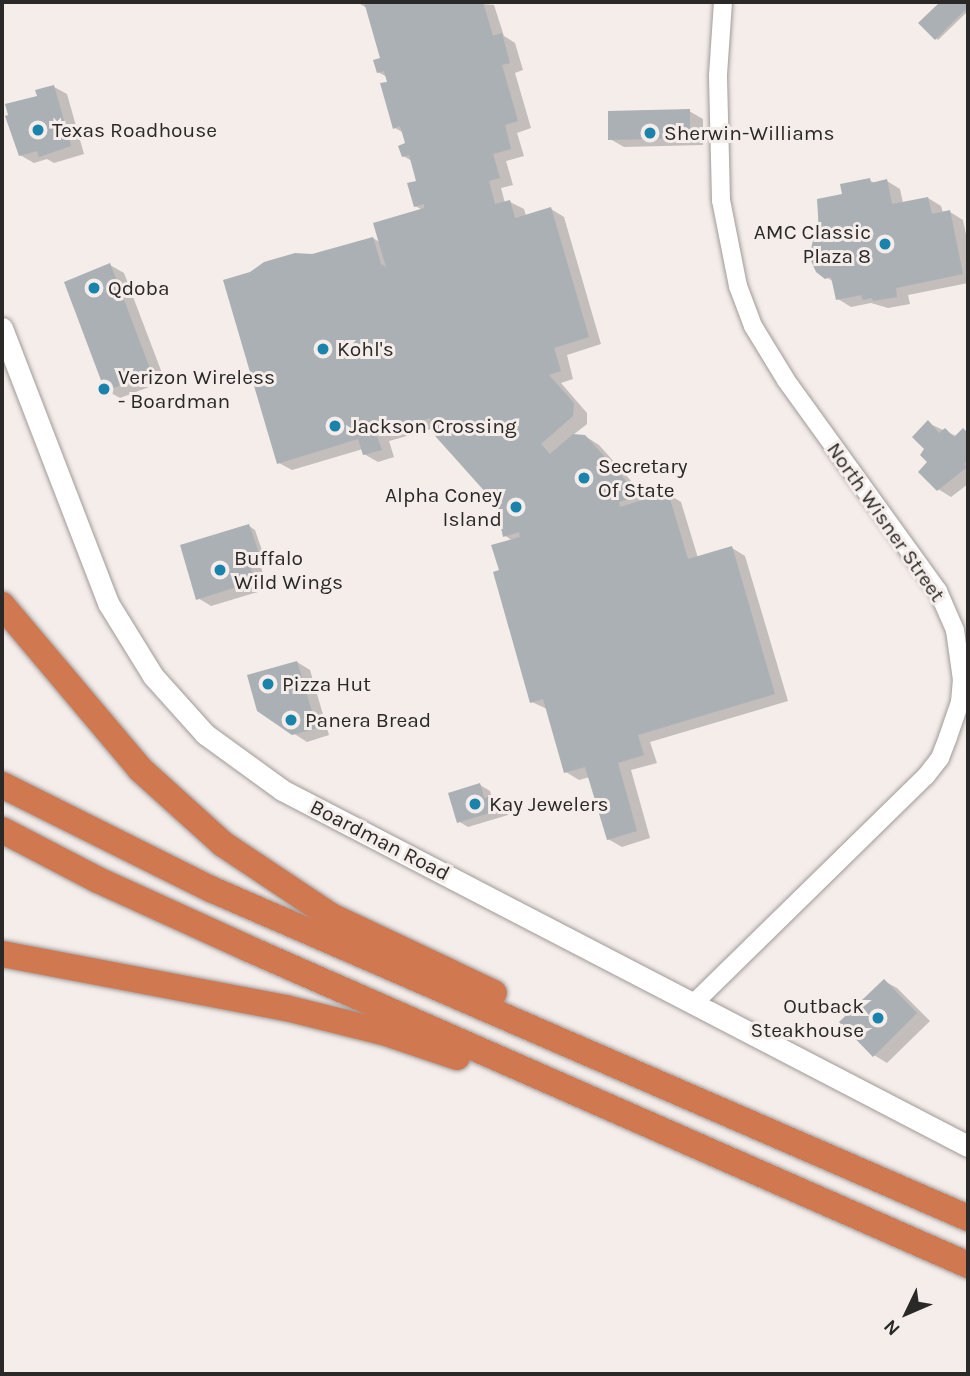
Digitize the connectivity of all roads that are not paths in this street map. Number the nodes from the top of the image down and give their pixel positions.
1 (723, 2) edge
2 (2, 328) edge
3 (2, 605) edge
4 (2, 785) edge
5 (2, 830) edge
6 (2, 954) edge
7 (694, 1003) junction
8 (688, 1095) junction
9 (968, 1146) edge
10 (733, 1160) junction
11 (968, 1218) edge
12 (968, 1265) edge

1 - 7 street, North Wisner Street
2 - 7 main road, Boardman Road
3 - 8 highway
4 - 8 highway
5 - 10 highway
6 - 10 highway
7 - 9 main road, Boardman Road
8 - 11 highway
10 - 12 highway

